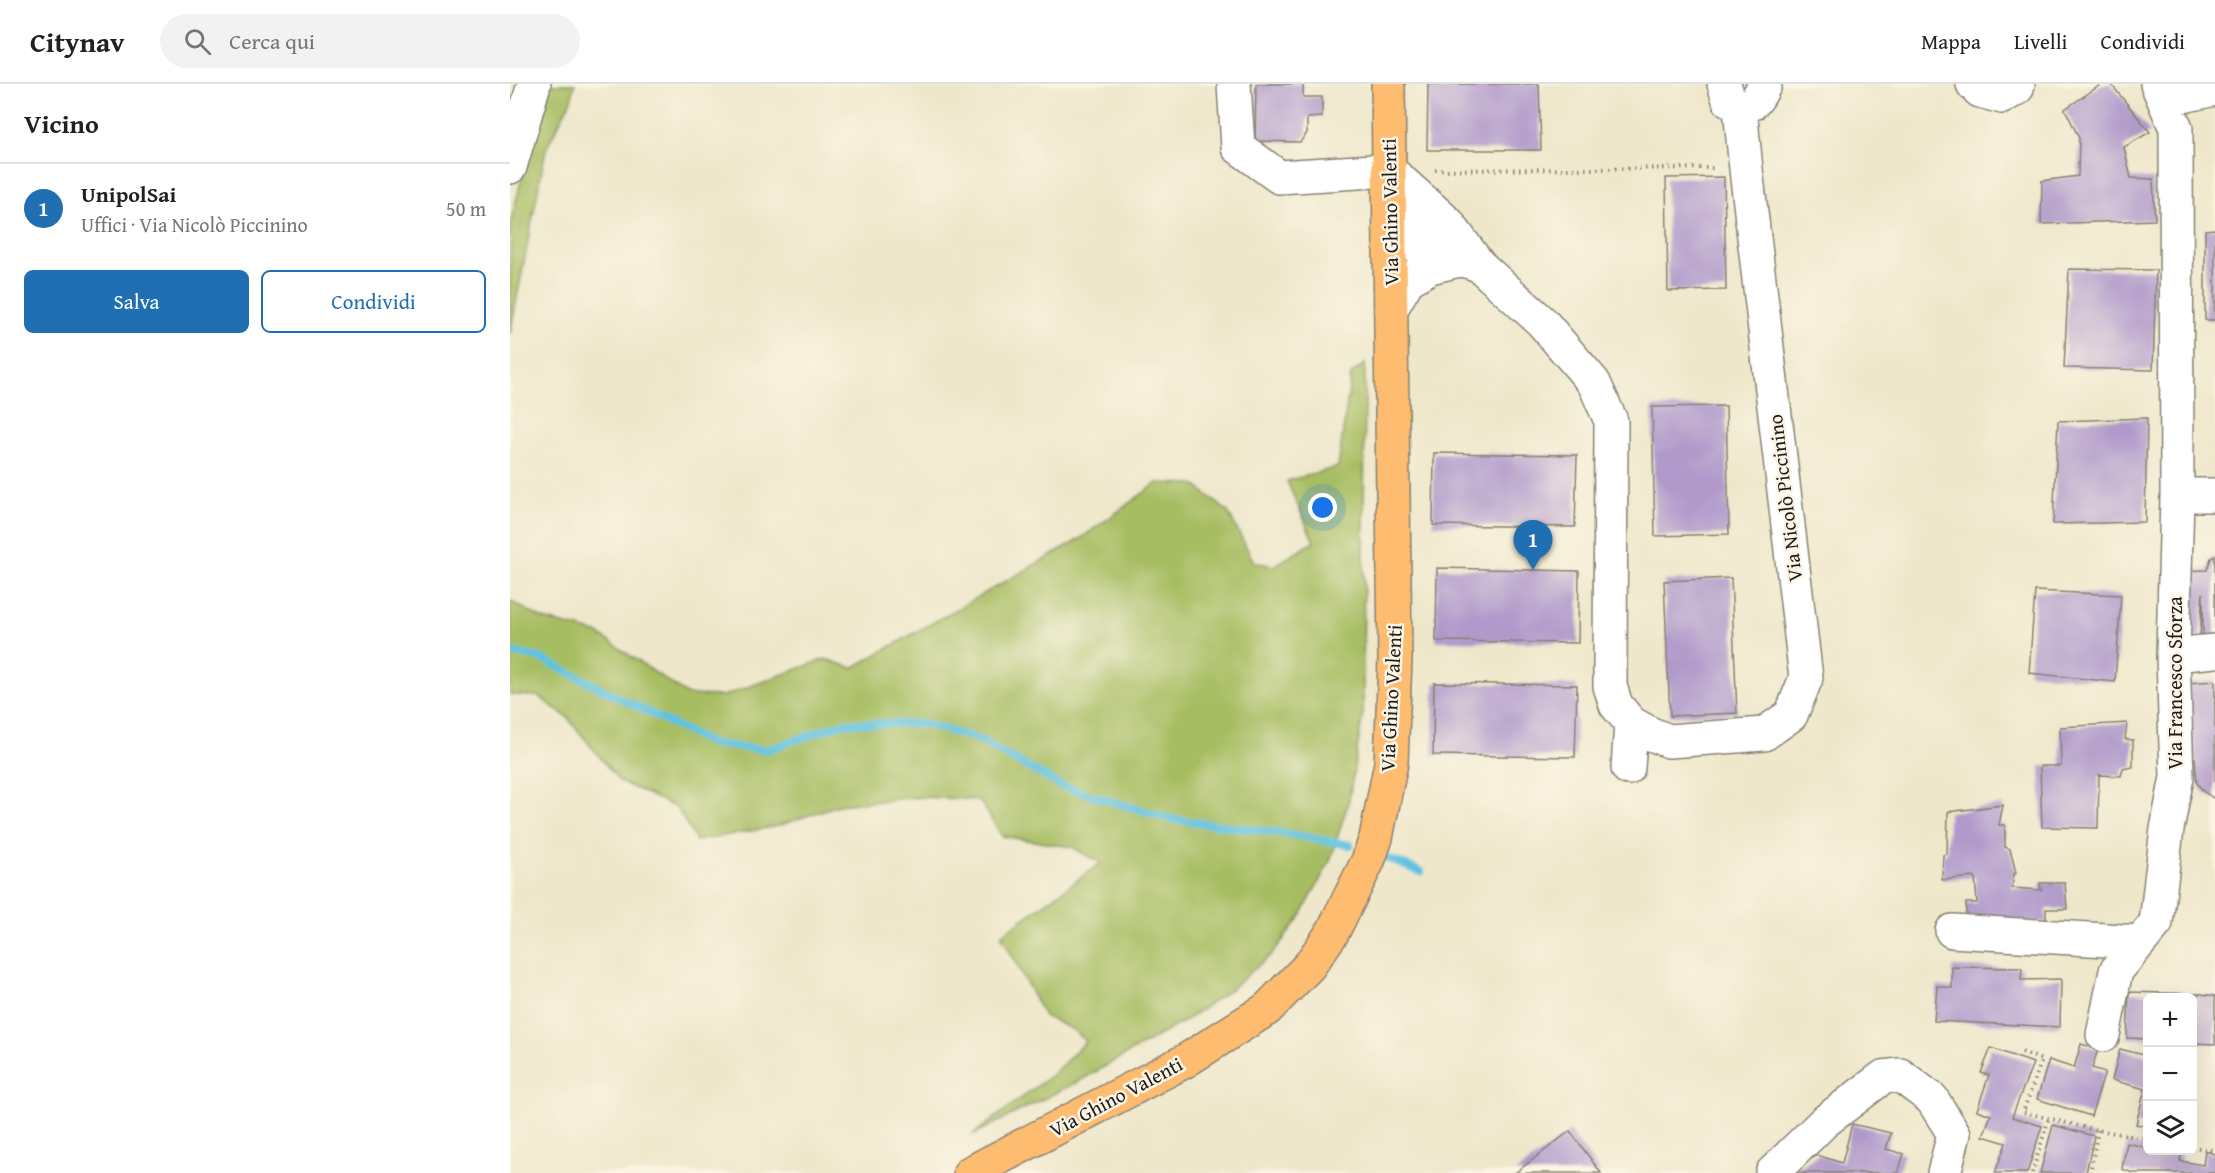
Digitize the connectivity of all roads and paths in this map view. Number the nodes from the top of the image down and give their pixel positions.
1 (534, 84) edge
2 (1234, 84) edge
3 (1388, 84) edge
4 (1765, 84) edge
5 (1973, 84) edge
6 (2018, 84) edge
7 (2215, 89) edge
8 (2161, 92) edge
9 (1732, 96) edge
10 (510, 167) edge
11 (1717, 168) dead end
12 (1389, 170) junction
13 (1424, 171) dead end
14 (1448, 223) junction
15 (1390, 228) junction
16 (1470, 263) junction
17 (1391, 309) junction
18 (2177, 495) junction
19 (2215, 495) edge
20 (2215, 651) edge
21 (2173, 655) junction
22 (1631, 723) junction
23 (1628, 768) dead end
24 (1952, 931) dead end
25 (2140, 942) junction
26 (2103, 1035) dead end
27 (2022, 1052) dead end
28 (2049, 1118) junction
29 (2098, 1130) junction
30 (2143, 1138) edge
31 (2197, 1148) edge
32 (2215, 1151) edge
33 (970, 1173) edge
34 (1772, 1173) edge
35 (1944, 1173) edge
36 (2032, 1173) edge
37 (2090, 1173) edge

1 - 10 street
2 - 12 street
3 - 12 main road, Via Ghino Valenti
4 - 9 street, Via Nicolò Piccinino
5 - 6 street
7 - 8 street
8 - 18 street, Via Francesco Sforza
9 - 22 street, Via Nicolò Piccinino
11 - 13 path
12 - 14 street
12 - 15 main road, Via Ghino Valenti
14 - 15 street
14 - 16 street
15 - 16 street
15 - 17 main road, Via Ghino Valenti
16 - 17 street
16 - 22 street, Via Nicolò Piccinino
17 - 33 main road, Via Ghino Valenti
18 - 19 street
18 - 21 street, Via Francesco Sforza
20 - 21 street
21 - 25 street, Via Francesco Sforza
22 - 23 street
24 - 25 street
25 - 26 street, Via Francesco Sforza
27 - 28 path
28 - 29 path
28 - 36 path
29 - 30 path
29 - 37 path
31 - 32 path
34 - 35 street

